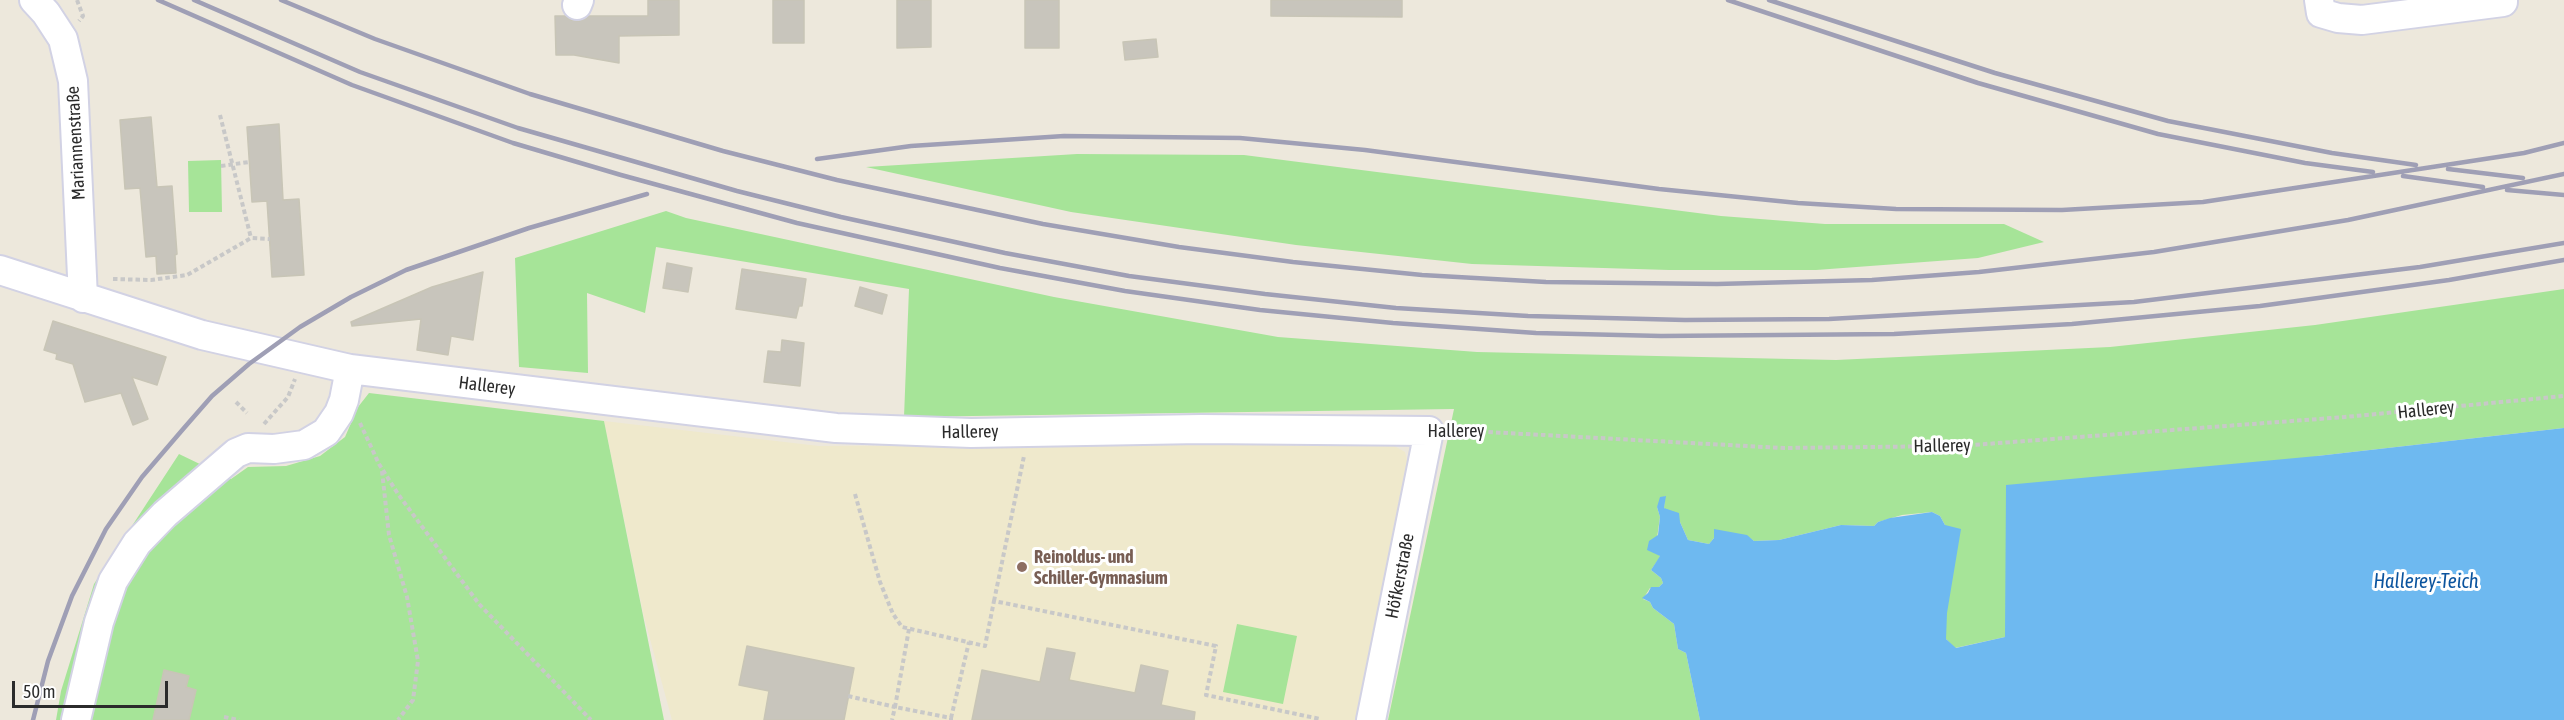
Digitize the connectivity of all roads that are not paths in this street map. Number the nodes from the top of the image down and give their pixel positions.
1 (34, 0) edge
2 (2319, 0) edge
3 (2509, 1) edge
4 (0, 270) edge
5 (83, 288) junction
6 (350, 369) junction
7 (1429, 431) joint
8 (76, 720) edge
9 (1371, 720) edge

1 - 5 street, Mariannenstraße
2 - 3 street
4 - 5 street, Hallerey
5 - 6 street, Hallerey
6 - 7 street, Hallerey
6 - 8 street
7 - 9 street, Höfkerstraße

